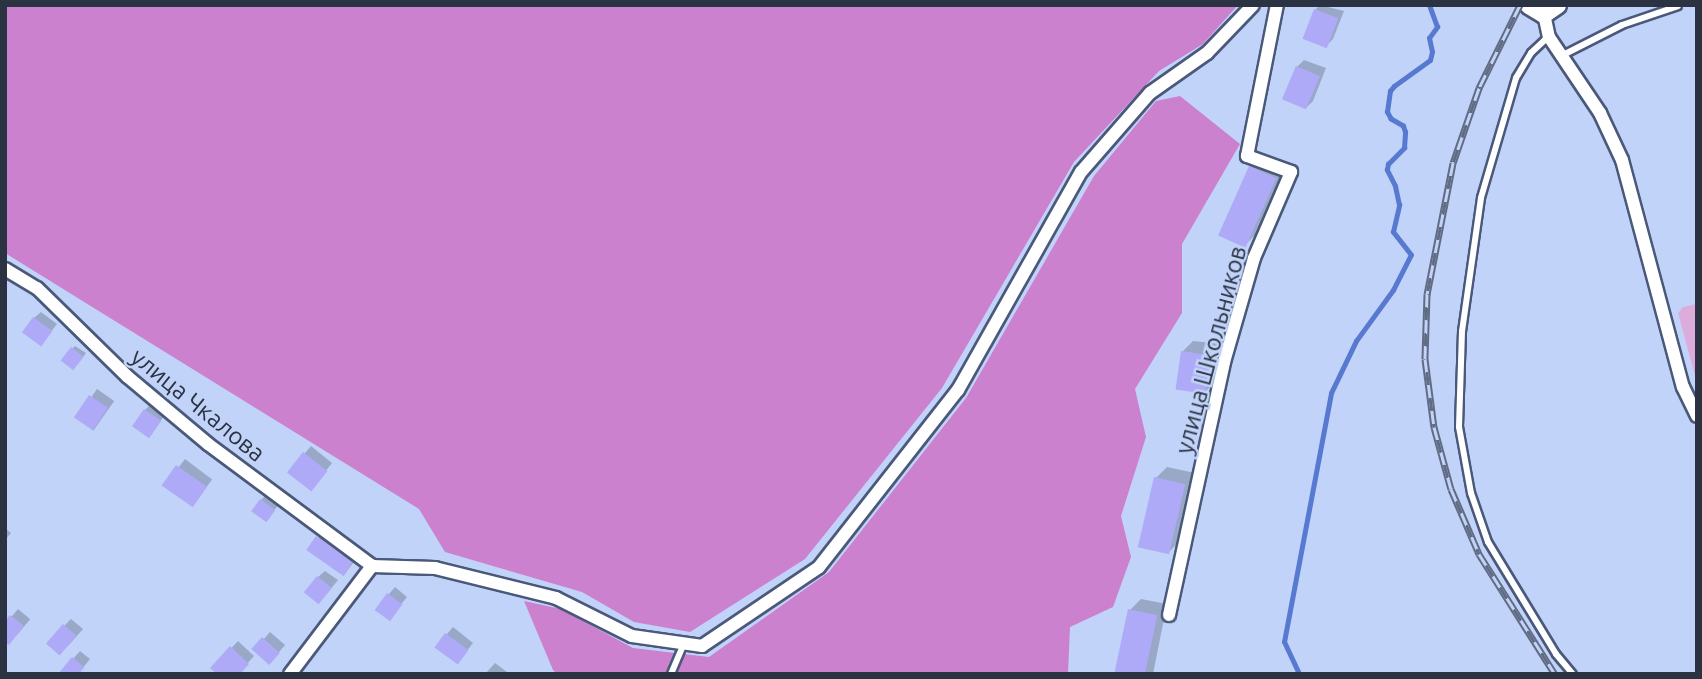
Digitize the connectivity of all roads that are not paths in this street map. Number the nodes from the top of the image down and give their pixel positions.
1 (1253, 5) edge
2 (1278, 5) edge
3 (1678, 6) edge
4 (1543, 8) edge
5 (1549, 37) junction
6 (1561, 55) junction
7 (5, 269) edge
8 (1697, 416) edge
9 (372, 566) junction
10 (1169, 615) dead end
11 (684, 644) junction
12 (290, 674) edge
13 (671, 674) edge
14 (1573, 674) edge

1 - 11 street
2 - 10 street, улица Школьников
3 - 6 lane
4 - 5 street
5 - 6 street
5 - 14 lane
6 - 8 street
7 - 9 street, улица Чкалова
9 - 11 street
9 - 12 street
11 - 13 lane

